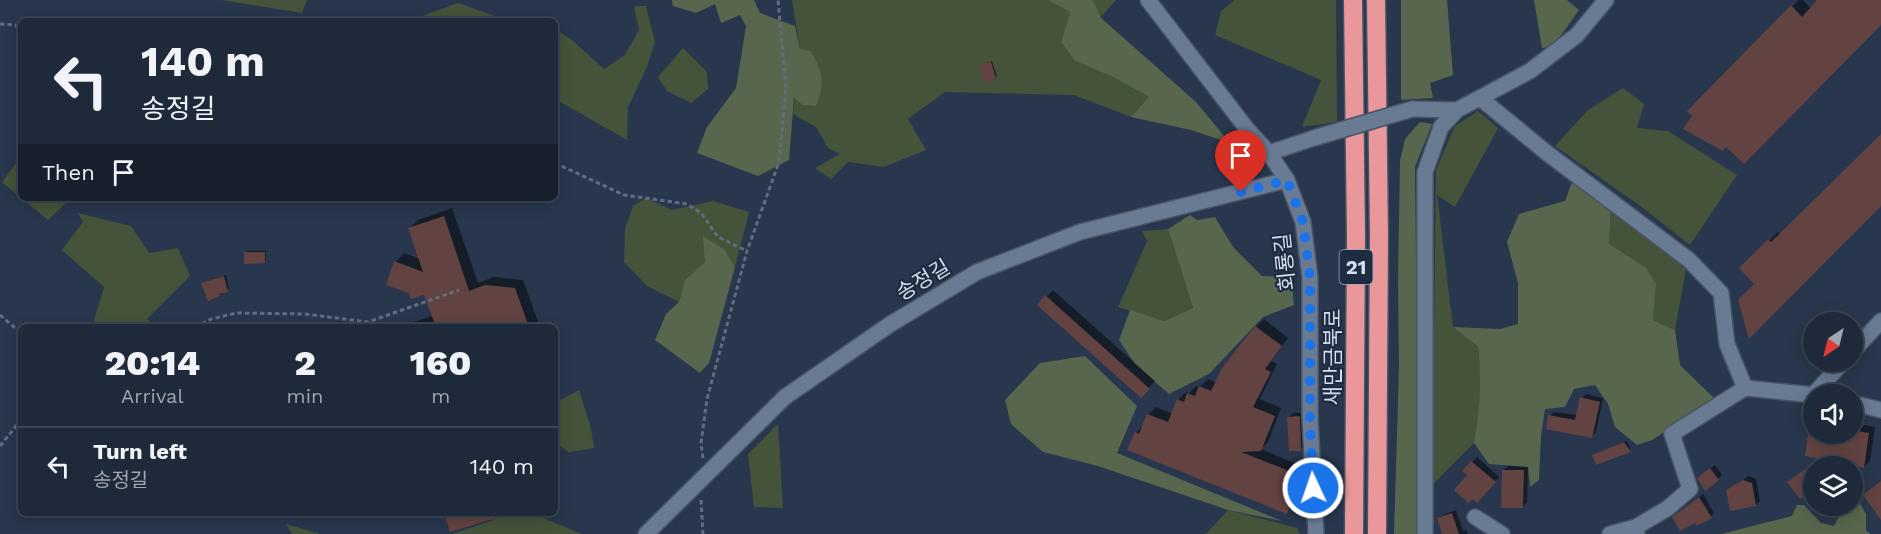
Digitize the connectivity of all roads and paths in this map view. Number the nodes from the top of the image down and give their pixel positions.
1 (778, 0) edge
2 (1148, 0) edge
3 (1353, 0) edge
4 (1376, 0) edge
5 (1606, 0) edge
6 (0, 24) edge
7 (18, 28) edge
8 (1479, 98) junction
9 (1457, 110) junction
10 (1269, 153) junction
11 (558, 164) edge
12 (1287, 180) junction
13 (747, 251) junction
14 (459, 290) dead end
15 (0, 315) edge
16 (1881, 321) edge
17 (201, 324) edge
18 (18, 330) edge
19 (1863, 340) edge
20 (1835, 372) edge
21 (1823, 384) edge
22 (1745, 388) junction
23 (1803, 394) edge
24 (1863, 406) edge
25 (1881, 410) edge
26 (18, 424) edge
27 (0, 446) edge
28 (704, 476) junction
29 (1475, 517) dead end
30 (1637, 530) edge
31 (646, 534) edge
32 (703, 534) edge
33 (1316, 534) edge
34 (1354, 534) edge
35 (1377, 534) edge
36 (1425, 534) edge
37 (1502, 534) edge
38 (1610, 534) edge

1 - 13 path
2 - 10 street, 회룡길
3 - 34 highway, 새만금북로 / 21
4 - 35 highway, 21
5 - 8 street
6 - 7 path
8 - 9 street
8 - 22 street
9 - 10 street, bridge
9 - 36 street
10 - 12 street, 회룡길
11 - 13 path
12 - 28 street, 송정길
12 - 33 street, 회룡길
13 - 28 path
14 - 17 path
15 - 18 path
16 - 19 street
20 - 21 street
22 - 23 street
22 - 30 street
24 - 25 street
26 - 27 path
28 - 31 street, 송정길
28 - 32 path
29 - 37 street
30 - 38 street

